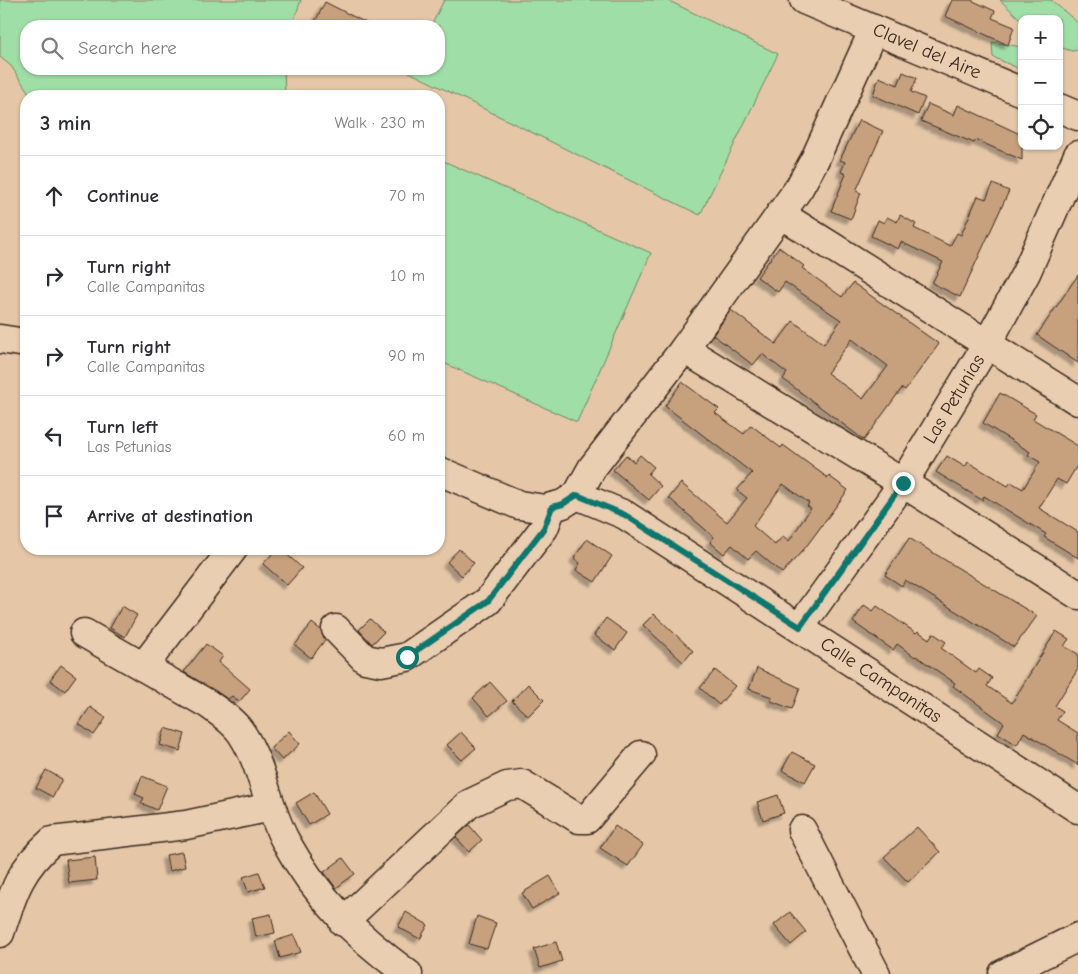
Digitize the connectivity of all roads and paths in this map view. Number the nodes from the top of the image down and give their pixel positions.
1 (804, 0) edge
2 (874, 29) junction
3 (1018, 90) edge
4 (1063, 110) edge
5 (1078, 116) edge
6 (1078, 155) edge
7 (1069, 203) edge
8 (780, 214) junction
9 (0, 339) edge
10 (20, 342) edge
11 (987, 344) junction
12 (684, 349) junction
13 (1078, 401) edge
14 (445, 474) edge
15 (903, 483) junction
16 (577, 495) junction
17 (552, 507) junction
18 (228, 555) edge
19 (1078, 595) edge
20 (800, 627) junction
21 (336, 630) dead end
22 (84, 632) dead end
23 (143, 667) junction
24 (641, 755) dead end
25 (270, 808) junction
26 (1078, 809) edge
27 (802, 830) dead end
28 (343, 922) junction
29 (0, 933) edge
30 (1078, 937) edge
31 (408, 974) edge
32 (876, 974) edge
33 (1003, 974) edge

1 - 2 street, Clavel del Aire
2 - 3 street, Clavel del Aire
2 - 8 street
4 - 5 street
6 - 7 street, Las Petunias
7 - 11 street, Las Petunias
8 - 11 street
8 - 12 street
9 - 10 street
11 - 13 street
11 - 15 street, Las Petunias
12 - 15 street
12 - 16 street
14 - 17 street
15 - 19 street
15 - 20 street, Las Petunias
16 - 17 street
16 - 20 street, Calle Campanitas
17 - 21 street
18 - 23 street
20 - 26 street, Calle Campanitas
22 - 23 street
23 - 25 street
24 - 28 street
25 - 28 street
25 - 29 street
27 - 32 street
28 - 31 street
30 - 33 street

